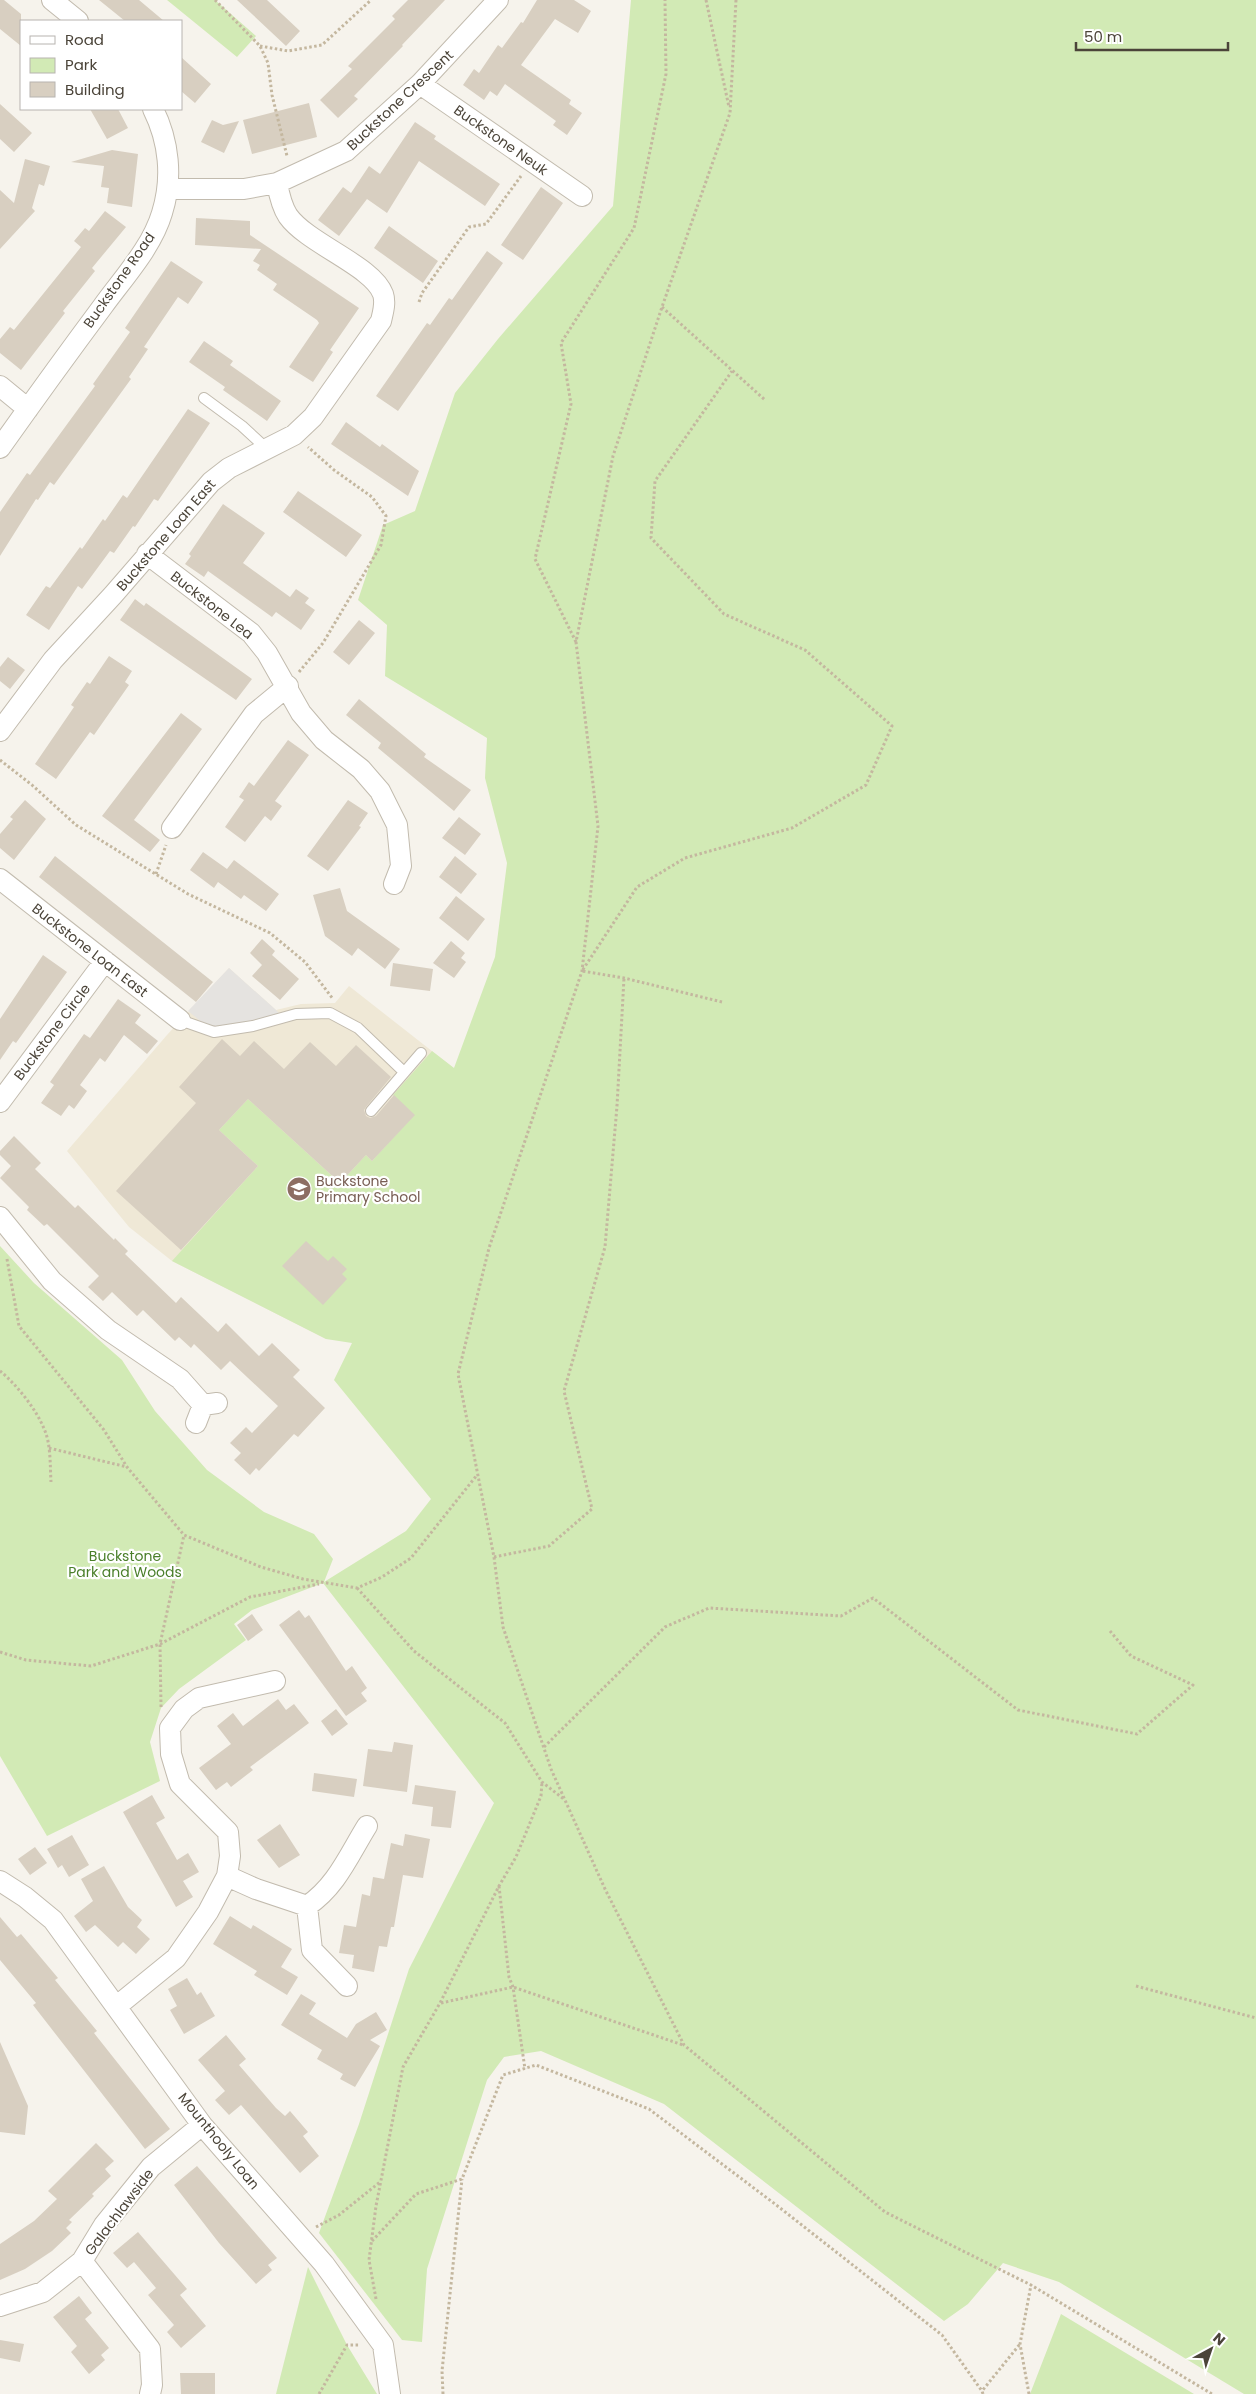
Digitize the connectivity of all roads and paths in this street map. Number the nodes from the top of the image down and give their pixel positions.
1 (52, 0) edge
2 (215, 0) edge
3 (371, 0) edge
4 (498, 0) edge
5 (665, 0) edge
6 (706, 0) edge
7 (736, 0) edge
8 (77, 20) edge
9 (260, 46) junction
10 (420, 84) junction
11 (154, 110) edge
12 (730, 113) junction
13 (532, 161) junction
14 (285, 180) junction
15 (168, 189) junction
16 (582, 196) dead end
17 (419, 302) dead end
18 (662, 307) junction
19 (732, 371) junction
20 (0, 386) edge
21 (204, 398) dead end
22 (765, 400) dead end
23 (28, 409) junction
24 (294, 435) junction
25 (0, 448) edge
26 (268, 450) junction
27 (147, 554) junction
28 (576, 642) junction
29 (288, 686) junction
30 (0, 729) edge
31 (0, 760) edge
32 (172, 828) joint
33 (156, 874) junction
34 (0, 879) edge
35 (394, 884) dead end
36 (105, 961) junction
37 (582, 971) junction
38 (624, 978) junction
39 (722, 1002) dead end
40 (330, 1013) junction
41 (180, 1020) joint
42 (421, 1053) dead end
43 (404, 1072) junction
44 (0, 1102) edge
45 (371, 1111) dead end
46 (0, 1217) edge
47 (7, 1257) dead end
48 (0, 1371) edge
49 (206, 1410) dead end
50 (49, 1448) junction
51 (127, 1467) junction
52 (478, 1475) junction
53 (51, 1482) dead end
54 (184, 1535) junction
55 (494, 1557) junction
56 (323, 1583) junction
57 (357, 1588) junction
58 (1110, 1631) dead end
59 (160, 1644) junction
60 (0, 1652) edge
61 (275, 1681) dead end
62 (170, 1728) junction
63 (544, 1747) junction
64 (542, 1782) junction
65 (566, 1801) junction
66 (367, 1826) dead end
67 (227, 1876) junction
68 (0, 1881) edge
69 (499, 1886) junction
70 (307, 1906) junction
71 (348, 1986) dead end
72 (1136, 1986) dead end
73 (513, 1987) junction
74 (440, 2003) junction
75 (117, 2006) junction
76 (1256, 2018) edge
77 (684, 2045) junction
78 (525, 2069) junction
79 (202, 2125) junction
80 (462, 2179) junction
81 (381, 2182) junction
82 (300, 2236) junction
83 (372, 2241) junction
84 (82, 2261) junction
85 (1031, 2285) junction
86 (0, 2306) edge
87 (377, 2308) dead end
88 (1020, 2344) junction
89 (383, 2346) junction
90 (982, 2392) edge
91 (150, 2394) edge
92 (319, 2394) edge
93 (390, 2394) edge
94 (443, 2394) edge
95 (1029, 2394) edge
96 (1212, 2394) edge

1 - 8 street
2 - 9 path
3 - 9 path
4 - 10 street, Buckstone Crescent
5 - 28 path
6 - 12 path
7 - 12 path
9 - 14 path
10 - 13 street, Buckstone Neuk
10 - 14 street, Buckstone Crescent
11 - 15 street, Buckstone Road
12 - 18 path
13 - 16 street, Buckstone Neuk
13 - 17 path
14 - 15 street, Buckstone Crescent
14 - 24 street, Buckstone Loan East
15 - 23 street, Buckstone Road
18 - 19 path
18 - 28 path
19 - 22 path
19 - 37 path
20 - 23 street
21 - 26 lane
23 - 25 street, Buckstone Road
24 - 26 street, Buckstone Loan East
24 - 29 path
26 - 27 street, Buckstone Loan East
27 - 29 street, Buckstone Lea
27 - 30 street, Buckstone Loan East
28 - 37 path
29 - 32 street
29 - 35 street, Buckstone Lea
31 - 33 path
32 - 33 path
33 - 40 path
34 - 36 street, Buckstone Loan East
36 - 41 street, Buckstone Loan East
36 - 44 street, Buckstone Circle
37 - 38 path
37 - 52 path
38 - 39 path
38 - 55 path
40 - 41 lane
40 - 43 lane
42 - 43 lane
43 - 45 lane
46 - 49 street
47 - 51 path
48 - 50 path
50 - 51 path
50 - 53 path
51 - 54 path
52 - 55 path
52 - 57 path
54 - 56 path
54 - 59 path
55 - 63 path
56 - 57 path
56 - 59 path
57 - 64 path
58 - 63 path
59 - 60 path
59 - 62 path
61 - 62 street
62 - 67 street
63 - 65 path
64 - 65 path
64 - 69 path
65 - 77 path
66 - 70 street
67 - 70 street
67 - 75 street
68 - 75 street, Mounthooly Loan
69 - 73 path
69 - 74 path
70 - 71 street
72 - 76 path
73 - 74 path
73 - 77 path
73 - 78 path
74 - 81 path
75 - 79 street, Mounthooly Loan
77 - 85 path
78 - 80 path
78 - 90 path
79 - 82 street, Mounthooly Loan
79 - 84 street, Galachlawside
80 - 83 path
80 - 94 path
81 - 82 path
81 - 83 path
82 - 89 street, Mounthooly Loan
83 - 87 path
84 - 86 street, Galachlawside
84 - 91 street, Galachlawside
85 - 88 path
85 - 96 path
88 - 90 path
88 - 95 path
89 - 92 path
89 - 93 street, Mounthooly Loan

